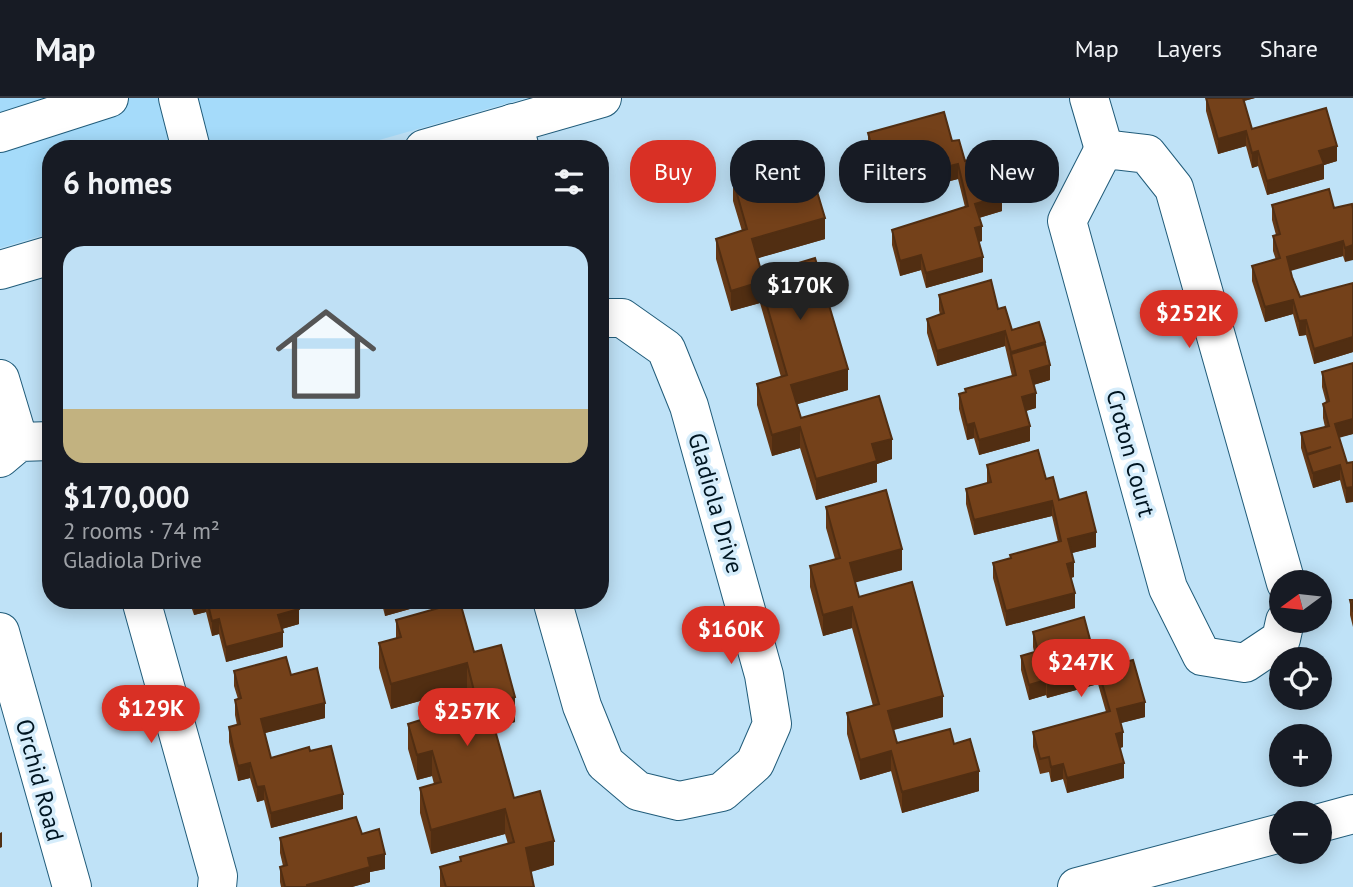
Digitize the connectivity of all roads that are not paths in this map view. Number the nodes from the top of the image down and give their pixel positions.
1 (109, 98) edge
2 (178, 98) edge
3 (602, 98) edge
4 (1089, 98) edge
5 (0, 133) edge
6 (517, 136) edge
7 (189, 140) edge
8 (488, 140) edge
9 (1104, 149) junction
10 (42, 258) edge
11 (0, 270) edge
12 (609, 318) edge
13 (0, 379) edge
14 (23, 447) edge
15 (1282, 570) edge
16 (144, 609) edge
17 (555, 609) edge
18 (0, 632) edge
19 (1282, 634) edge
20 (1353, 814) edge
21 (1332, 820) edge
22 (1269, 836) edge
23 (72, 887) edge
24 (217, 887) edge
25 (1077, 887) edge

1 - 5 street
2 - 7 street
3 - 6 street
4 - 9 street
6 - 8 street
9 - 15 street
9 - 19 street, Croton Court
10 - 11 street
12 - 17 street, Gladiola Drive
13 - 14 street
16 - 24 street
18 - 23 street, Orchid Road
20 - 21 street
22 - 25 street

